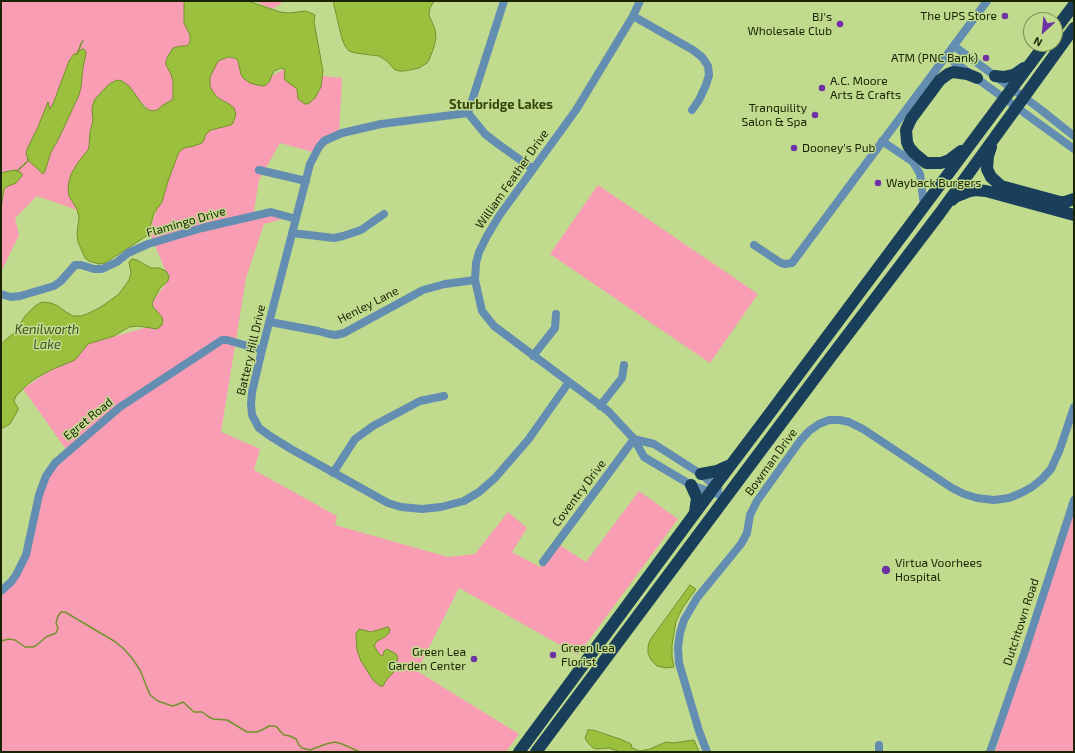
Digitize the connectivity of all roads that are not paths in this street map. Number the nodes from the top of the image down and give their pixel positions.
1 (504, 1) edge
2 (640, 1) edge
3 (987, 1) edge
4 (1074, 5) edge
5 (632, 16) junction
6 (1063, 19) edge
7 (1074, 28) edge
8 (962, 35) junction
9 (954, 46) junction
10 (1039, 52) edge
11 (964, 54) junction
12 (946, 56) junction
13 (1030, 64) junction
14 (995, 76) junction
15 (977, 78) junction
16 (1008, 94) junction
17 (1020, 102) junction
18 (692, 110) dead end
19 (468, 113) junction
20 (1002, 127) junction
21 (1074, 136) edge
22 (974, 140) junction
23 (882, 141) junction
24 (1074, 149) edge
25 (534, 169) junction
26 (259, 170) dead end
27 (306, 181) junction
28 (1074, 199) edge
29 (924, 206) junction
30 (940, 212) junction
31 (384, 214) dead end
32 (1074, 215) edge
33 (296, 219) junction
34 (292, 233) junction
35 (754, 245) dead end
36 (475, 280) junction
37 (1, 294) edge
38 (556, 314) dead end
39 (270, 322) junction
40 (262, 350) junction
41 (533, 356) junction
42 (624, 365) dead end
43 (569, 382) junction
44 (444, 396) dead end
45 (600, 406) junction
46 (1074, 407) edge
47 (634, 439) junction
48 (731, 464) junction
49 (333, 473) junction
50 (701, 474) junction
51 (692, 485) junction
52 (713, 488) junction
53 (726, 497) junction
54 (1074, 500) edge
55 (695, 512) junction
56 (543, 562) dead end
57 (1, 591) edge
58 (558, 700) junction
59 (569, 708) junction
60 (520, 752) edge
61 (536, 752) edge
62 (707, 752) edge
63 (990, 752) edge

1 - 19 street
2 - 5 street, William Feather Drive
3 - 8 street
4 - 6 highway
5 - 18 street
5 - 25 street, William Feather Drive
7 - 17 highway
8 - 9 street
8 - 11 street
9 - 11 street
9 - 12 street
10 - 13 highway
11 - 14 street
12 - 15 street
12 - 23 street
13 - 14 highway
13 - 16 highway
14 - 16 street
15 - 16 street
15 - 22 highway
16 - 17 street
16 - 17 street
16 - 22 highway
17 - 20 highway
17 - 21 street
17 - 24 street
19 - 25 street
19 - 27 street, Battery Hill Drive
20 - 28 highway
20 - 30 highway
22 - 29 highway
23 - 29 street
23 - 35 street
25 - 36 street, William Feather Drive
26 - 27 street
27 - 33 street, Battery Hill Drive
29 - 48 highway
30 - 32 highway
30 - 53 highway
31 - 34 street
33 - 34 street, Battery Hill Drive
33 - 37 street, Flamingo Drive
34 - 39 street, Battery Hill Drive
36 - 39 street, Henley Lane
36 - 41 street, William Feather Drive
38 - 41 street
39 - 40 street, Battery Hill Drive
40 - 49 street, Battery Hill Drive
40 - 57 street, Egret Road
41 - 43 street, William Feather Drive
42 - 45 street
43 - 45 street, William Feather Drive
43 - 49 street, Battery Hill Drive
44 - 49 street
45 - 47 street, William Feather Drive
46 - 62 street, Bowman Drive
47 - 50 street, William Feather Drive
47 - 51 street, William Feather Drive
47 - 56 street, Coventry Drive
48 - 50 highway
48 - 52 highway
50 - 52 street, William Feather Drive
51 - 52 street, William Feather Drive
51 - 55 highway
52 - 53 street, William Feather Drive
52 - 55 highway
53 - 59 highway
54 - 63 street, Dutchtown Road
55 - 58 highway
58 - 59 street
58 - 60 highway
59 - 61 highway

